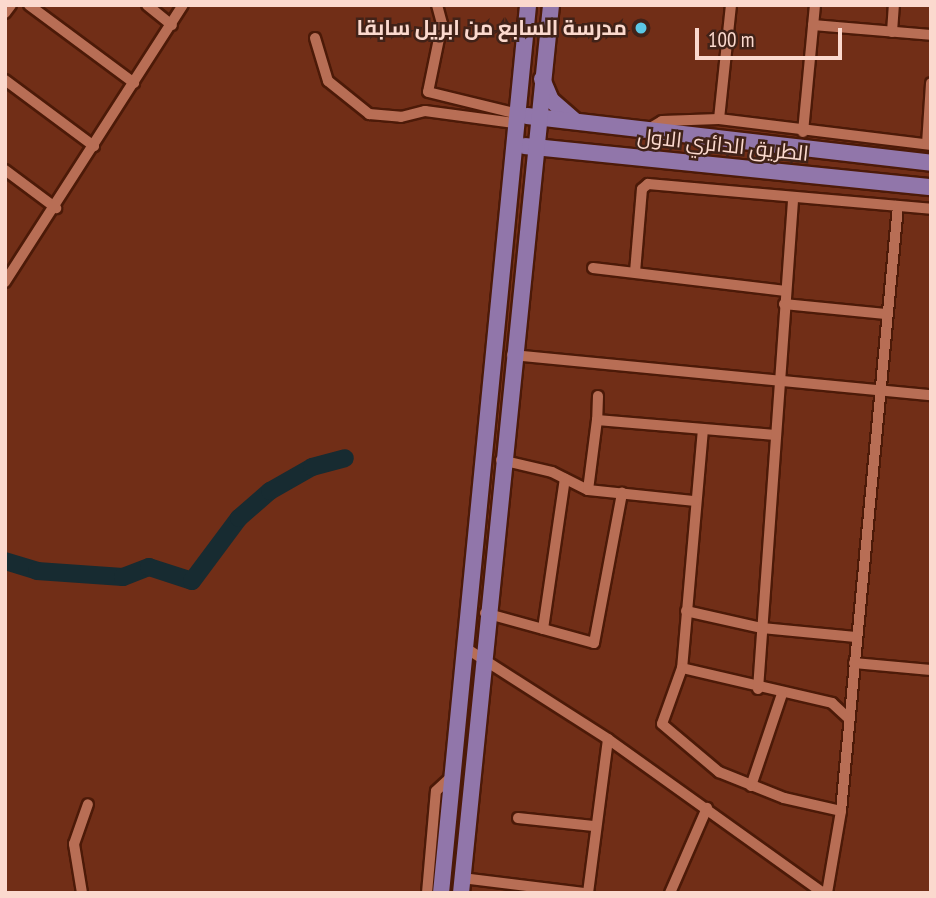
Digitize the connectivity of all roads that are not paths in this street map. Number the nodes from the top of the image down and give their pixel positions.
1 (11, 5) edge
2 (29, 5) edge
3 (146, 5) edge
4 (437, 5) edge
5 (528, 5) edge
6 (551, 5) edge
7 (731, 5) edge
8 (815, 5) edge
9 (894, 5) edge
10 (179, 8) edge
11 (5, 13) edge
12 (172, 25) junction
13 (813, 25) junction
14 (892, 32) junction
15 (931, 35) edge
16 (315, 38) dead end
17 (542, 77) junction
18 (5, 80) edge
19 (134, 83) junction
20 (931, 83) edge
21 (537, 117) junction
22 (514, 118) junction
23 (719, 119) junction
24 (587, 124) junction
25 (646, 131) junction
26 (803, 132) junction
27 (512, 144) junction
28 (929, 145) edge
29 (94, 146) junction
30 (533, 146) junction
31 (931, 163) edge
32 (5, 170) edge
33 (931, 187) edge
34 (793, 197) junction
35 (898, 206) junction
36 (56, 208) junction
37 (931, 209) edge
38 (5, 263) edge
39 (593, 268) dead end
40 (15, 270) junction
41 (635, 272) junction
42 (5, 282) edge
43 (786, 291) junction
44 (784, 304) junction
45 (886, 314) junction
46 (512, 355) junction
47 (778, 385) junction
48 (876, 389) junction
49 (931, 395) edge
50 (598, 396) dead end
51 (597, 420) junction
52 (703, 429) junction
53 (775, 435) junction
54 (501, 460) junction
55 (565, 479) junction
56 (588, 490) junction
57 (622, 493) junction
58 (695, 502) junction
59 (686, 611) junction
60 (484, 613) junction
61 (762, 628) junction
62 (543, 629) junction
63 (856, 638) junction
64 (464, 647) junction
65 (481, 659) junction
66 (854, 663) junction
67 (681, 668) junction
68 (931, 670) edge
69 (758, 688) junction
70 (782, 694) junction
71 (849, 719) junction
72 (608, 739) junction
73 (453, 775) junction
74 (751, 786) junction
75 (88, 804) dead end
76 (707, 808) junction
77 (841, 811) junction
78 (518, 818) dead end
79 (594, 827) junction
80 (461, 885) edge
81 (672, 889) edge
82 (82, 893) edge
83 (427, 893) edge
84 (441, 893) edge
85 (586, 893) edge
86 (685, 893) edge
87 (825, 893) edge

1 - 11 street
2 - 19 street
3 - 12 street
4 - 22 street
5 - 22 main road
6 - 17 main road
7 - 23 street
8 - 13 street
9 - 14 street
10 - 12 street
12 - 19 street
13 - 14 street
13 - 26 street
14 - 15 street
16 - 22 street
17 - 21 main road
17 - 24 main road
18 - 29 street
19 - 29 street
20 - 28 street
21 - 22 main road, الطريق الدائري الاول
21 - 24 main road, الطريق الدائري الاول
21 - 30 main road
22 - 27 main road
23 - 25 street
23 - 26 street
24 - 25 main road, الطريق الدائري الاول
25 - 31 main road, الطريق الدائري الاول
26 - 28 street
27 - 30 main road, الطريق الدائري الاول
27 - 64 main road
29 - 36 street
30 - 33 main road, الطريق الدائري الاول
30 - 46 main road
32 - 36 street
34 - 35 street
34 - 41 street
34 - 43 street
35 - 37 street
35 - 45 street
36 - 40 street
38 - 40 street
39 - 41 street
40 - 42 street
41 - 43 street
43 - 44 street
44 - 45 street
44 - 47 street
45 - 48 street
46 - 47 street
46 - 54 main road
47 - 48 street
47 - 53 street
48 - 49 street
48 - 63 street
50 - 51 street
51 - 52 street
51 - 56 street
52 - 53 street
52 - 58 street
53 - 61 street
54 - 55 street
54 - 60 main road
55 - 56 street
55 - 62 street
56 - 57 street
57 - 58 street
57 - 62 street
58 - 59 street
59 - 61 street
59 - 67 street
60 - 62 street
60 - 65 main road
61 - 63 street
61 - 69 street
63 - 66 street
64 - 65 street
64 - 73 main road
65 - 72 street
65 - 80 main road
66 - 68 street
66 - 71 street
67 - 69 street
67 - 74 street
69 - 70 street
70 - 71 street
70 - 74 street
71 - 77 street
72 - 76 street
72 - 79 street
73 - 83 street
73 - 84 main road
74 - 77 street
75 - 82 street
76 - 81 street
76 - 87 street
77 - 87 street
78 - 79 street
79 - 85 street
80 - 85 street
81 - 86 street

